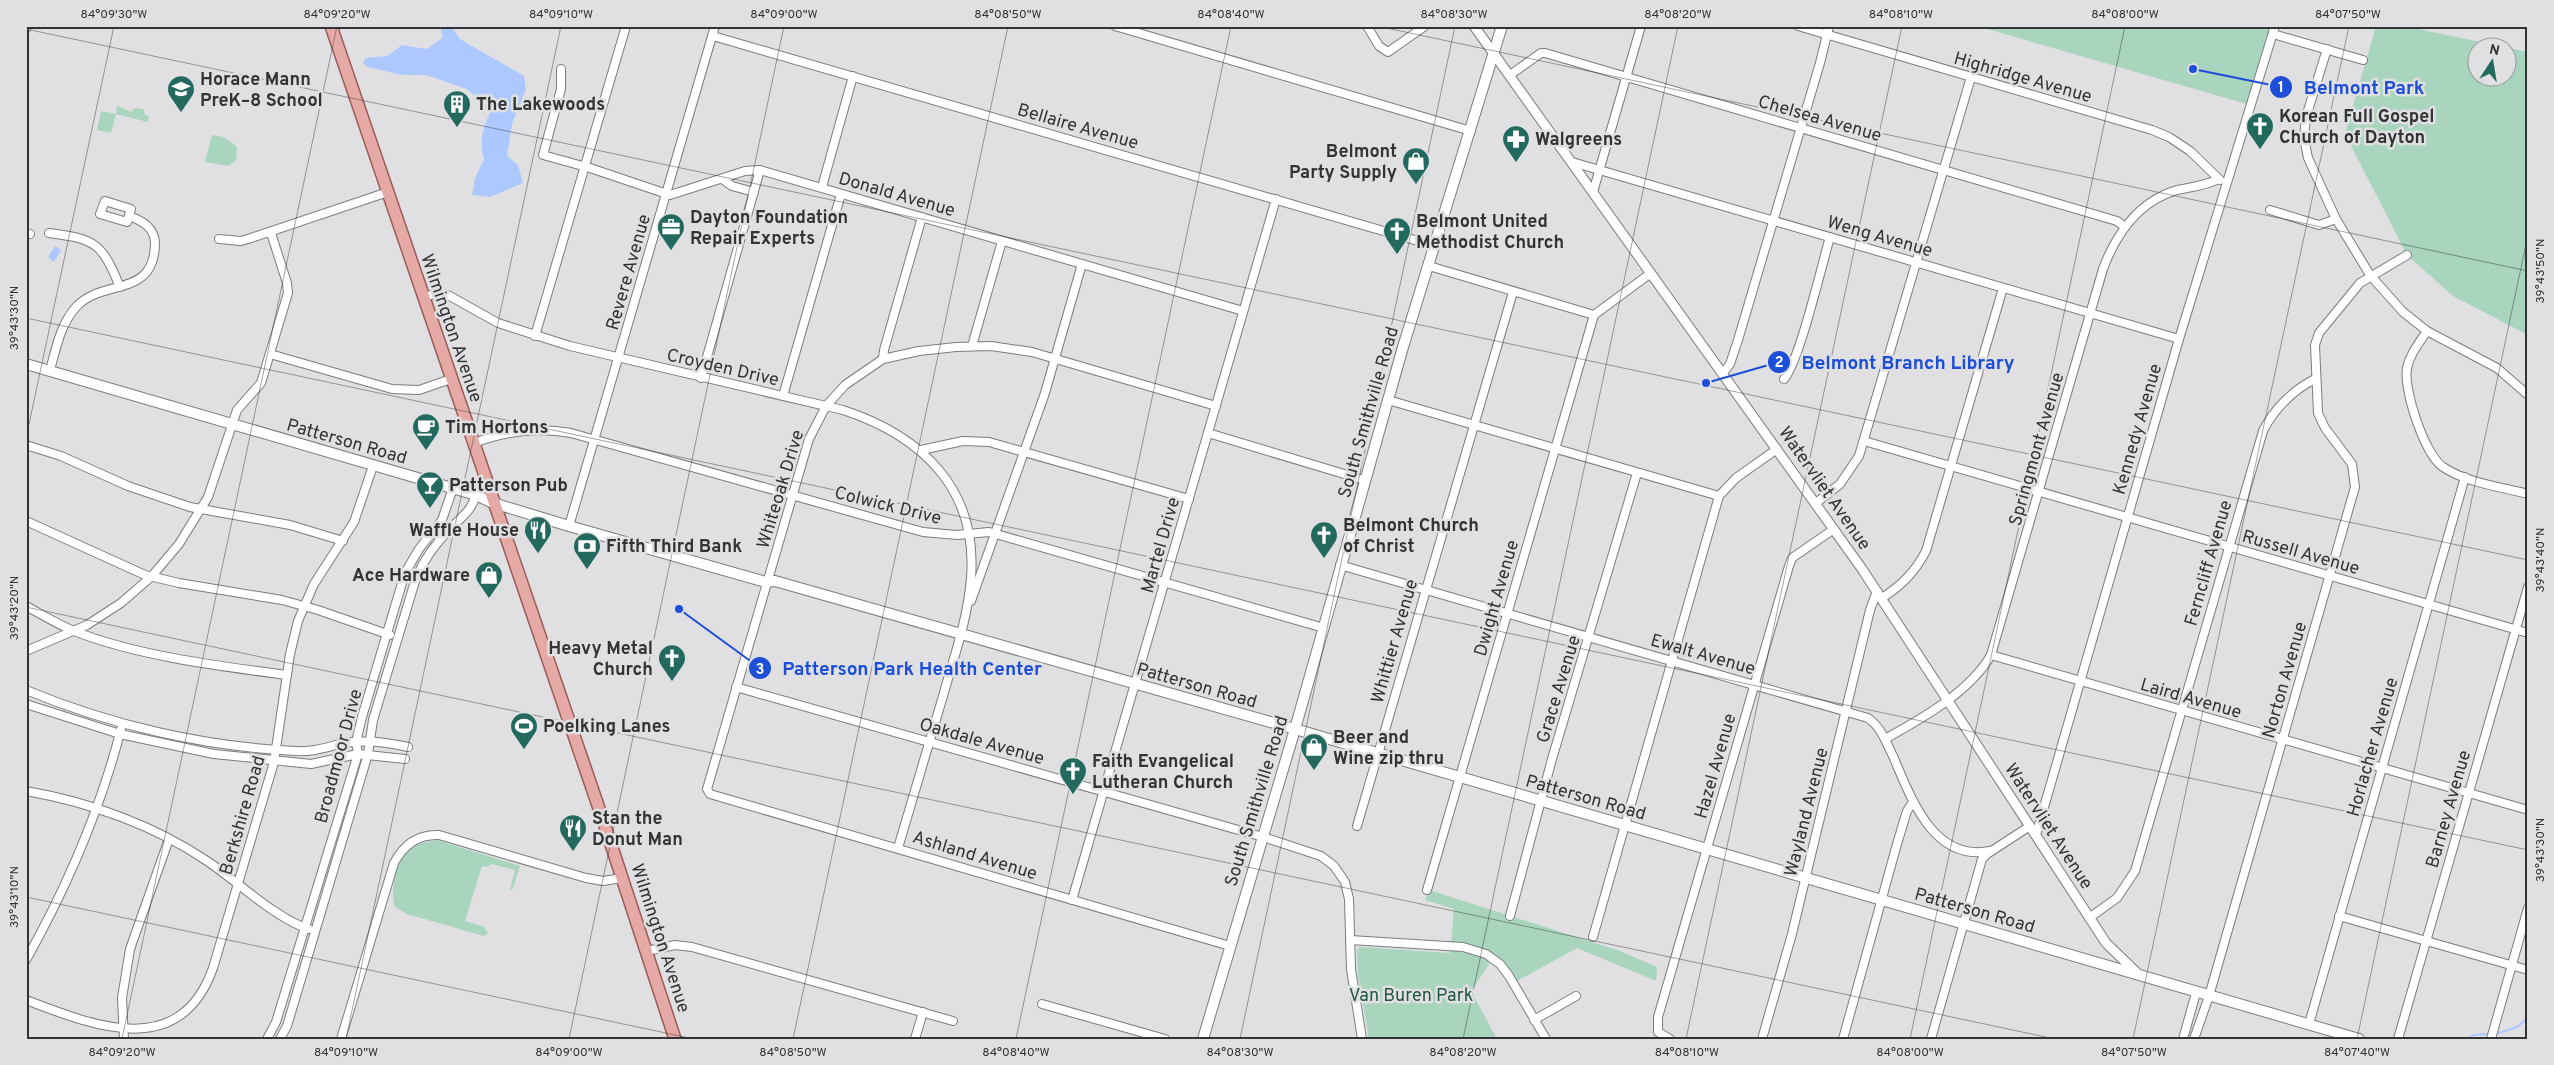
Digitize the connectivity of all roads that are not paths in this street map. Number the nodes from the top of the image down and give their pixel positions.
1 (331, 26) edge
2 (626, 26) edge
3 (715, 26) edge
4 (1114, 26) edge
5 (1367, 26) edge
6 (1425, 26) edge
7 (1474, 26) edge
8 (1502, 26) edge
9 (1641, 26) edge
10 (1798, 26) edge
11 (1829, 26) edge
12 (2274, 30) edge
13 (1827, 35) junction
14 (713, 36) junction
15 (2327, 50) junction
16 (1494, 54) junction
17 (2363, 60) dead end
18 (561, 69) dead end
19 (1510, 75) junction
20 (853, 76) junction
21 (1626, 76) junction
22 (1971, 77) junction
23 (1801, 128) junction
24 (1471, 131) junction
25 (1572, 162) junction
26 (585, 166) junction
27 (760, 170) junction
28 (1943, 170) junction
29 (1599, 171) junction
30 (2218, 179) junction
31 (722, 180) junction
32 (2227, 182) junction
33 (822, 187) junction
34 (388, 192) junction
35 (754, 192) junction
36 (1593, 192) junction
37 (666, 194) junction
38 (841, 194) junction
39 (1276, 199) junction
40 (2270, 210) dead end
41 (129, 216) dead end
42 (922, 217) junction
43 (2336, 219) junction
44 (1773, 221) junction
45 (2125, 227) junction
46 (271, 232) junction
47 (49, 233) dead end
48 (1830, 237) junction
49 (220, 239) dead end
50 (1002, 241) junction
51 (1435, 246) junction
52 (2407, 255) dead end
53 (1915, 263) junction
54 (1082, 264) junction
55 (1429, 266) junction
56 (1651, 273) junction
57 (2370, 276) junction
58 (120, 287) junction
59 (2003, 288) junction
60 (1513, 292) junction
61 (424, 297) junction
62 (1243, 311) junction
63 (2091, 314) junction
64 (1594, 315) junction
65 (2426, 331) junction
66 (536, 336) junction
67 (2179, 339) junction
68 (972, 346) junction
69 (270, 354) junction
70 (619, 358) junction
71 (1055, 358) junction
72 (883, 359) junction
73 (26, 364) edge
74 (50, 370) junction
75 (1723, 373) junction
76 (701, 378) junction
77 (451, 379) junction
78 (1784, 379) dead end
79 (2315, 379) junction
80 (2528, 395) edge
81 (783, 396) junction
82 (1388, 400) junction
83 (826, 406) junction
84 (1216, 406) junction
85 (233, 424) junction
86 (1473, 425) junction
87 (1208, 433) junction
88 (595, 439) junction
89 (1864, 442) junction
90 (474, 443) junction
91 (26, 445) edge
92 (1555, 449) junction
93 (1777, 449) junction
94 (921, 450) junction
95 (1023, 451) junction
96 (373, 466) junction
97 (1952, 467) junction
98 (1637, 473) junction
99 (2465, 477) junction
100 (1364, 480) junction
101 (453, 488) junction
102 (2039, 492) junction
103 (2528, 494) edge
104 (476, 495) junction
105 (792, 496) junction
106 (1719, 496) junction
107 (1189, 499) junction
108 (493, 503) junction
109 (1816, 503) junction
110 (202, 509) junction
111 (2127, 517) junction
112 (26, 521) edge
113 (569, 526) junction
114 (1834, 529) junction
115 (969, 533) junction
116 (994, 534) junction
117 (344, 540) junction
118 (2229, 547) junction
119 (1340, 565) junction
120 (152, 576) junction
121 (2329, 576) junction
122 (766, 582) junction
123 (1165, 582) junction
124 (2528, 587) edge
125 (1425, 589) junction
126 (1879, 595) junction
127 (2429, 604) junction
128 (26, 606) edge
129 (304, 606) junction
130 (1508, 613) junction
131 (1324, 628) junction
132 (2515, 629) junction
133 (74, 631) junction
134 (961, 631) junction
135 (2528, 633) edge
136 (387, 634) junction
137 (1590, 637) junction
138 (398, 638) junction
139 (26, 651) edge
140 (1991, 655) junction
141 (1672, 661) junction
142 (287, 675) junction
143 (2079, 681) junction
144 (1135, 684) junction
145 (1754, 685) junction
146 (736, 687) junction
147 (26, 690) edge
148 (1947, 699) junction
149 (26, 704) edge
150 (2181, 711) junction
151 (1846, 712) junction
152 (123, 722) junction
153 (1295, 729) junction
154 (120, 734) junction
155 (1885, 739) junction
156 (2282, 739) junction
157 (363, 742) junction
158 (929, 742) junction
159 (408, 747) dead end
160 (276, 750) junction
161 (1377, 753) junction
162 (363, 754) junction
163 (405, 758) dead end
164 (274, 762) junction
165 (2381, 768) junction
166 (1459, 777) junction
167 (26, 791) edge
168 (1104, 792) junction
169 (2468, 793) junction
170 (710, 794) joint
171 (1542, 801) junction
172 (1913, 802) junction
173 (96, 808) junction
174 (2528, 810) edge
175 (1624, 825) junction
176 (1357, 826) dead end
177 (2030, 826) junction
178 (2036, 835) junction
179 (1263, 837) junction
180 (170, 839) junction
181 (898, 848) junction
182 (1706, 849) junction
183 (1990, 852) junction
184 (622, 878) junction
185 (1806, 878) junction
186 (238, 883) junction
187 (1427, 890) dead end
188 (1072, 900) junction
189 (1882, 900) junction
190 (2528, 908) edge
191 (1510, 916) dead end
192 (2340, 916) junction
193 (2090, 918) junction
194 (1963, 923) junction
195 (304, 928) junction
196 (315, 931) junction
197 (1593, 937) dead end
198 (1350, 940) junction
199 (2426, 942) junction
200 (1230, 946) junction
201 (647, 951) junction
202 (26, 960) edge
203 (2512, 965) junction
204 (2528, 970) edge
205 (2139, 974) junction
206 (2196, 992) junction
207 (1576, 996) dead end
208 (2209, 996) junction
209 (26, 1000) edge
210 (1042, 1004) dead end
211 (923, 1012) junction
212 (1534, 1020) junction
213 (953, 1021) dead end
214 (2309, 1024) junction
215 (123, 1030) junction
216 (2491, 1036) edge
217 (124, 1039) edge
218 (267, 1039) edge
219 (280, 1039) edge
220 (341, 1039) edge
221 (675, 1039) edge
222 (915, 1039) edge
223 (1165, 1039) edge
224 (1203, 1039) edge
225 (1362, 1039) edge
226 (1546, 1039) edge
227 (1670, 1039) edge
228 (1762, 1039) edge
229 (1843, 1039) edge
230 (1931, 1039) edge
231 (2183, 1039) edge
232 (2194, 1039) edge
233 (2359, 1039) edge
234 (2398, 1039) edge

1 - 34 main road, Wilmington Avenue
2 - 26 street
3 - 14 street, Revere Avenue
4 - 24 street
5 - 6 street
7 - 16 street, Watervliet Avenue
8 - 16 main road, South Smithville Road
9 - 21 street
10 - 13 street, Highridge Avenue
11 - 13 street
12 - 15 street
12 - 32 street, Kennedy Avenue
13 - 22 street, Highridge Avenue
13 - 23 street
14 - 20 street, Bellaire Avenue
14 - 37 street, Revere Avenue
15 - 17 street
15 - 43 street
16 - 19 street, Watervliet Avenue
16 - 24 main road, South Smithville Road
18 - 26 street
19 - 21 street, Chelsea Avenue
19 - 25 street, Watervliet Avenue
20 - 33 street
20 - 39 street, Bellaire Avenue
21 - 23 street, Chelsea Avenue
21 - 29 street
22 - 28 street
22 - 30 street, Highridge Avenue
23 - 28 street, Chelsea Avenue
23 - 44 street
24 - 51 main road, South Smithville Road
25 - 29 street, Weng Avenue
25 - 36 street, Watervliet Avenue
26 - 37 street
26 - 66 street
27 - 31 street, Donald Avenue
27 - 33 street, Donald Avenue
27 - 35 street
28 - 45 street, Chelsea Avenue
28 - 53 street
29 - 36 street
29 - 44 street, Weng Avenue
30 - 32 street, Highridge Avenue
30 - 45 street, Springmont Avenue
31 - 35 street
31 - 37 street, Donald Avenue
32 - 67 street, Kennedy Avenue
33 - 38 street, Donald Avenue
34 - 46 street
34 - 61 main road, Wilmington Avenue
35 - 76 street
36 - 56 street, Watervliet Avenue
37 - 70 street, Revere Avenue
38 - 42 street, Donald Avenue
38 - 81 street
39 - 51 street, Bellaire Avenue
39 - 62 street, Martel Drive
40 - 43 street
41 - 58 street
42 - 50 street, Donald Avenue
42 - 72 street
43 - 57 street
44 - 48 street, Weng Avenue
44 - 75 street
45 - 63 street, Springmont Avenue
46 - 49 street
46 - 69 street
47 - 58 street
48 - 53 street, Weng Avenue
48 - 78 street
50 - 54 street, Donald Avenue
50 - 68 street
51 - 55 main road, South Smithville Road
52 - 57 street
53 - 59 street, Weng Avenue
53 - 89 street
54 - 62 street, Donald Avenue
54 - 71 street
55 - 60 street
55 - 82 main road, South Smithville Road
56 - 64 street
56 - 75 street, Watervliet Avenue
57 - 65 street
57 - 79 street
58 - 74 street
59 - 63 street, Weng Avenue
59 - 97 street
60 - 64 street
60 - 86 street, Whittier Avenue
61 - 66 street, Croyden Drive
61 - 77 main road, Wilmington Avenue
62 - 84 street, Martel Drive
63 - 67 street, Weng Avenue
63 - 102 street, Springmont Avenue
64 - 92 street, Dwight Avenue
65 - 80 street
65 - 99 street
66 - 70 street, Croyden Drive
67 - 111 street, Kennedy Avenue
68 - 71 street
68 - 72 street
69 - 77 street
69 - 85 street
70 - 76 street, Croyden Drive
70 - 88 street, Revere Avenue
71 - 84 street
71 - 95 street
72 - 83 street, Whiteoak Drive
73 - 74 main road, Patterson Road
74 - 85 main road, Patterson Road
75 - 93 street, Watervliet Avenue
76 - 81 street, Croyden Drive
77 - 90 main road, Wilmington Avenue
79 - 118 street, Ferncliff Avenue
79 - 121 street, Norton Avenue
81 - 83 street, Croyden Drive
82 - 86 street
82 - 100 main road, South Smithville Road
83 - 94 street, Croyden Drive
83 - 105 street, Whiteoak Drive
84 - 87 street, Martel Drive
85 - 96 main road, Patterson Road
85 - 110 street
86 - 92 street
86 - 125 street, Whittier Avenue
87 - 100 street
87 - 107 street, Martel Drive
88 - 90 street, Colwick Drive
88 - 105 street, Colwick Drive
88 - 113 street, Revere Avenue
89 - 97 street, Russell Avenue
89 - 109 street
90 - 108 main road, Wilmington Avenue
91 - 110 street
92 - 98 street
92 - 130 street, Dwight Avenue
93 - 106 street
93 - 109 street, Watervliet Avenue
94 - 95 street
94 - 115 street, Croyden Drive
95 - 107 street
95 - 116 street
96 - 101 main road, Patterson Road
96 - 117 street, Berkshire Road
97 - 102 street, Russell Avenue
97 - 126 street
98 - 106 street
98 - 137 street, Grace Avenue
99 - 103 street
99 - 127 street, Horlacher Avenue
100 - 119 main road, South Smithville Road
101 - 104 main road, Patterson Road
101 - 136 street, Broadmoor Drive
102 - 111 street, Russell Avenue
102 - 140 street, Springmont Avenue
104 - 108 main road, Patterson Road
104 - 138 street, Broadmoor Drive
105 - 115 street, Colwick Drive
105 - 122 street, Whiteoak Drive
106 - 141 street
107 - 123 street, Martel Drive
108 - 113 main road, Patterson Road
108 - 184 main road, Wilmington Avenue
109 - 114 street, Watervliet Avenue
110 - 117 street
110 - 120 street
111 - 118 street, Russell Avenue
111 - 143 street, Kennedy Avenue
112 - 120 street
113 - 122 main road, Patterson Road
114 - 126 street, Watervliet Avenue
114 - 145 street, Hazel Avenue
115 - 116 street, Colwick Drive
115 - 134 street, Croyden Drive
116 - 123 street, Colwick Drive
116 - 134 street
117 - 129 street, Berkshire Road
118 - 121 street, Russell Avenue
118 - 150 street, Ferncliff Avenue
119 - 125 street, Ewalt Avenue
119 - 131 main road, South Smithville Road
120 - 129 street
120 - 133 street
121 - 127 street, Russell Avenue
121 - 156 street, Norton Avenue
122 - 134 main road, Patterson Road
122 - 146 street, Whiteoak Drive
123 - 131 street, Colwick Drive
123 - 144 street, Martel Drive
124 - 132 street, Barney Avenue
125 - 130 street, Ewalt Avenue
125 - 161 street, Whittier Avenue
126 - 148 street, Watervliet Avenue
126 - 151 street, Wayland Avenue
127 - 132 street, Russell Avenue
127 - 165 street, Horlacher Avenue
128 - 133 street
129 - 136 street
129 - 142 street, Berkshire Road
130 - 137 street, Ewalt Avenue
130 - 166 street, Dwight Avenue
131 - 153 main road, South Smithville Road
132 - 135 street, Russell Avenue
132 - 169 street, Barney Avenue
133 - 139 street
133 - 142 street
134 - 144 main road, Patterson Road
134 - 158 street
136 - 138 street
136 - 157 street, Broadmoor Drive
137 - 141 street, Ewalt Avenue
137 - 171 street, Grace Avenue
138 - 157 street, Broadmoor Drive
140 - 143 street, Laird Avenue
140 - 148 street, Springmont Avenue
141 - 145 street, Ewalt Avenue
141 - 175 street
142 - 160 street, Berkshire Road
143 - 150 street, Laird Avenue
143 - 178 street, Kennedy Avenue
144 - 153 main road, Patterson Road
144 - 168 street, Martel Drive
145 - 151 street, Ewalt Avenue
145 - 182 street, Hazel Avenue
146 - 158 street, Oakdale Avenue
146 - 170 street, Whiteoak Drive
147 - 152 street
148 - 155 street, Springmont Avenue
148 - 177 street, Watervliet Avenue
149 - 154 street
150 - 156 street, Laird Avenue
150 - 193 street, Ferncliff Avenue
151 - 155 street, Ewalt Avenue
151 - 185 street, Wayland Avenue
152 - 154 street
152 - 160 street
153 - 161 main road, Patterson Road
153 - 179 main road, South Smithville Road
154 - 164 street
154 - 173 street
155 - 172 street, Ewalt Avenue
156 - 165 street, Laird Avenue
156 - 208 street, Norton Avenue
157 - 159 street
157 - 160 street
157 - 162 street, Broadmoor Drive
157 - 162 street, Broadmoor Drive
158 - 168 street, Oakdale Avenue
158 - 181 street
160 - 164 street, Berkshire Road
161 - 166 main road, Patterson Road
161 - 176 street, Whittier Avenue
162 - 163 street
162 - 164 street
162 - 195 street, Broadmoor Drive
162 - 196 street, Broadmoor Drive
164 - 186 street, Berkshire Road
165 - 169 street, Laird Avenue
165 - 192 street, Horlacher Avenue
166 - 171 main road, Patterson Road
166 - 187 street, Dwight Avenue
167 - 173 street
168 - 179 street, Oakdale Avenue
168 - 188 street, Martel Drive
169 - 174 street, Laird Avenue
169 - 199 street, Barney Avenue
170 - 181 street, Ashland Avenue
171 - 175 main road, Patterson Road
171 - 191 street, Grace Avenue
172 - 183 street, Ewalt Avenue
172 - 189 street
173 - 180 street
173 - 202 street
175 - 182 main road, Patterson Road
175 - 197 street
177 - 178 street, Watervliet Avenue
177 - 183 street
178 - 193 street, Watervliet Avenue
179 - 198 street, Oakdale Avenue
179 - 200 main road, South Smithville Road
180 - 186 street
180 - 215 street
181 - 188 street, Ashland Avenue
182 - 185 main road, Patterson Road
182 - 227 street, Hazel Avenue
183 - 194 street
184 - 201 main road, Wilmington Avenue
184 - 220 street
185 - 189 main road, Patterson Road
185 - 228 street, Wayland Avenue
186 - 195 street
186 - 215 street, Berkshire Road
188 - 200 street, Ashland Avenue
189 - 194 main road, Patterson Road
189 - 229 street
190 - 203 street
192 - 199 street
192 - 214 street, Horlacher Avenue
193 - 205 street, Watervliet Avenue
194 - 205 main road, Patterson Road
194 - 230 street
195 - 196 street
195 - 218 street, Broadmoor Drive
196 - 219 street, Broadmoor Drive
198 - 212 street
198 - 225 street, Oakdale Avenue
199 - 203 street
199 - 234 street, Barney Avenue
200 - 224 main road, South Smithville Road
201 - 211 street
201 - 221 main road, Wilmington Avenue
203 - 204 street
203 - 216 street
205 - 206 main road, Patterson Road
206 - 208 main road, Patterson Road
206 - 231 street
207 - 212 street
208 - 214 main road, Patterson Road
208 - 232 street, Norton Avenue
209 - 215 street, Berkshire Road
210 - 223 street
211 - 213 street
211 - 222 street
212 - 226 street
214 - 233 main road, Patterson Road
215 - 217 street

